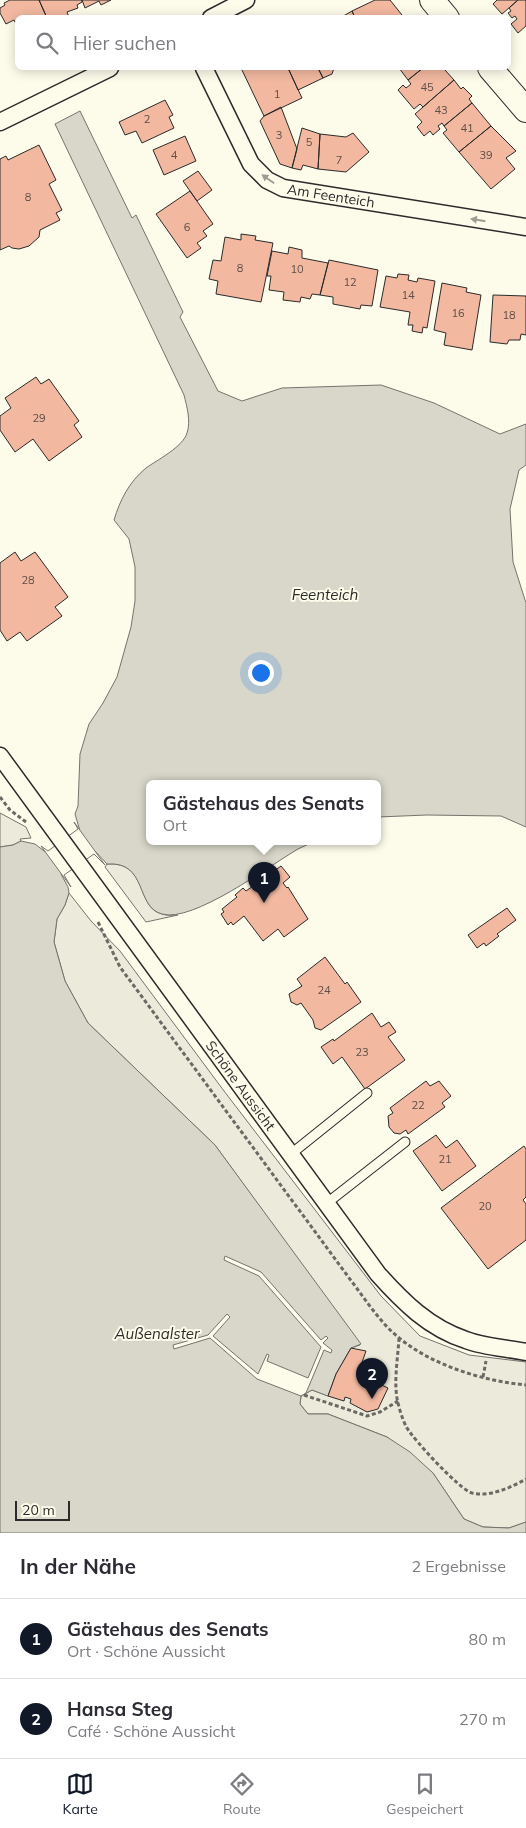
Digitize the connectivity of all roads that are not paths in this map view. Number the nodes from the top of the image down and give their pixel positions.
1 (246, 0) edge
2 (432, 0) edge
3 (217, 15) edge
4 (444, 15) edge
5 (106, 70) edge
6 (205, 70) edge
7 (492, 70) edge
8 (526, 110) edge
9 (0, 122) edge
10 (526, 228) edge
11 (0, 756) edge
12 (367, 1094) dead end
13 (405, 1142) dead end
14 (291, 1154) junction
15 (327, 1204) junction
16 (526, 1352) edge

1 - 3 street
2 - 4 main road
5 - 9 street
10 -> 6 street, Am Feenteich
7 - 8 main road
11 - 14 street, Schöne Aussicht
12 - 14 lane
13 - 15 lane
14 - 15 street, Schöne Aussicht
15 - 16 street, Schöne Aussicht

